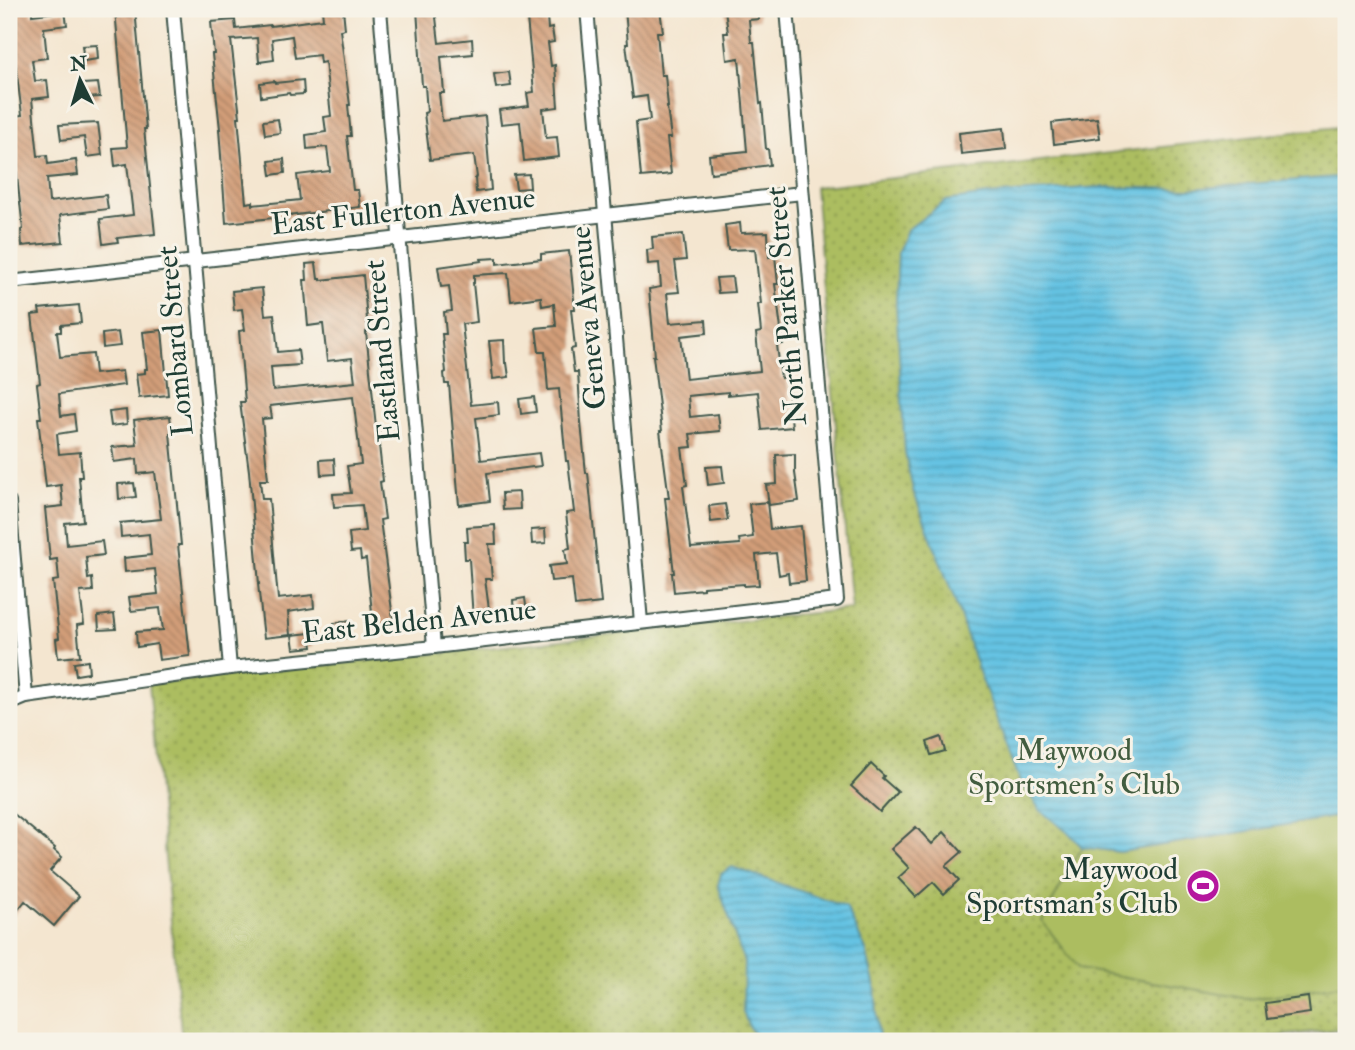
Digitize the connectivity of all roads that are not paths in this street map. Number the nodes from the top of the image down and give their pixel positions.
1 (173, 9) edge
2 (380, 9) edge
3 (587, 9) edge
4 (787, 9) edge
5 (802, 193) junction
6 (606, 215) junction
7 (399, 238) junction
8 (195, 261) junction
9 (9, 282) edge
10 (9, 502) edge
11 (837, 600) joint
12 (641, 622) junction
13 (434, 647) junction
14 (230, 668) junction
15 (26, 697) junction
16 (9, 704) edge

1 - 8 street, Lombard Street
2 - 7 street, Eastland Street
3 - 6 street, Geneva Avenue
4 - 5 street, North Parker Street
5 - 6 street, East Fullerton Avenue
5 - 11 street, North Parker Street
6 - 7 street, East Fullerton Avenue
6 - 12 street, Geneva Avenue
7 - 8 street, East Fullerton Avenue
7 - 13 street, Eastland Street
8 - 9 street, East Fullerton Avenue
8 - 14 street, Lombard Street
10 - 15 street
11 - 12 street, East Belden Avenue
12 - 13 street, East Belden Avenue
13 - 14 street, East Belden Avenue
14 - 15 street, East Belden Avenue
15 - 16 street, East Belden Avenue

